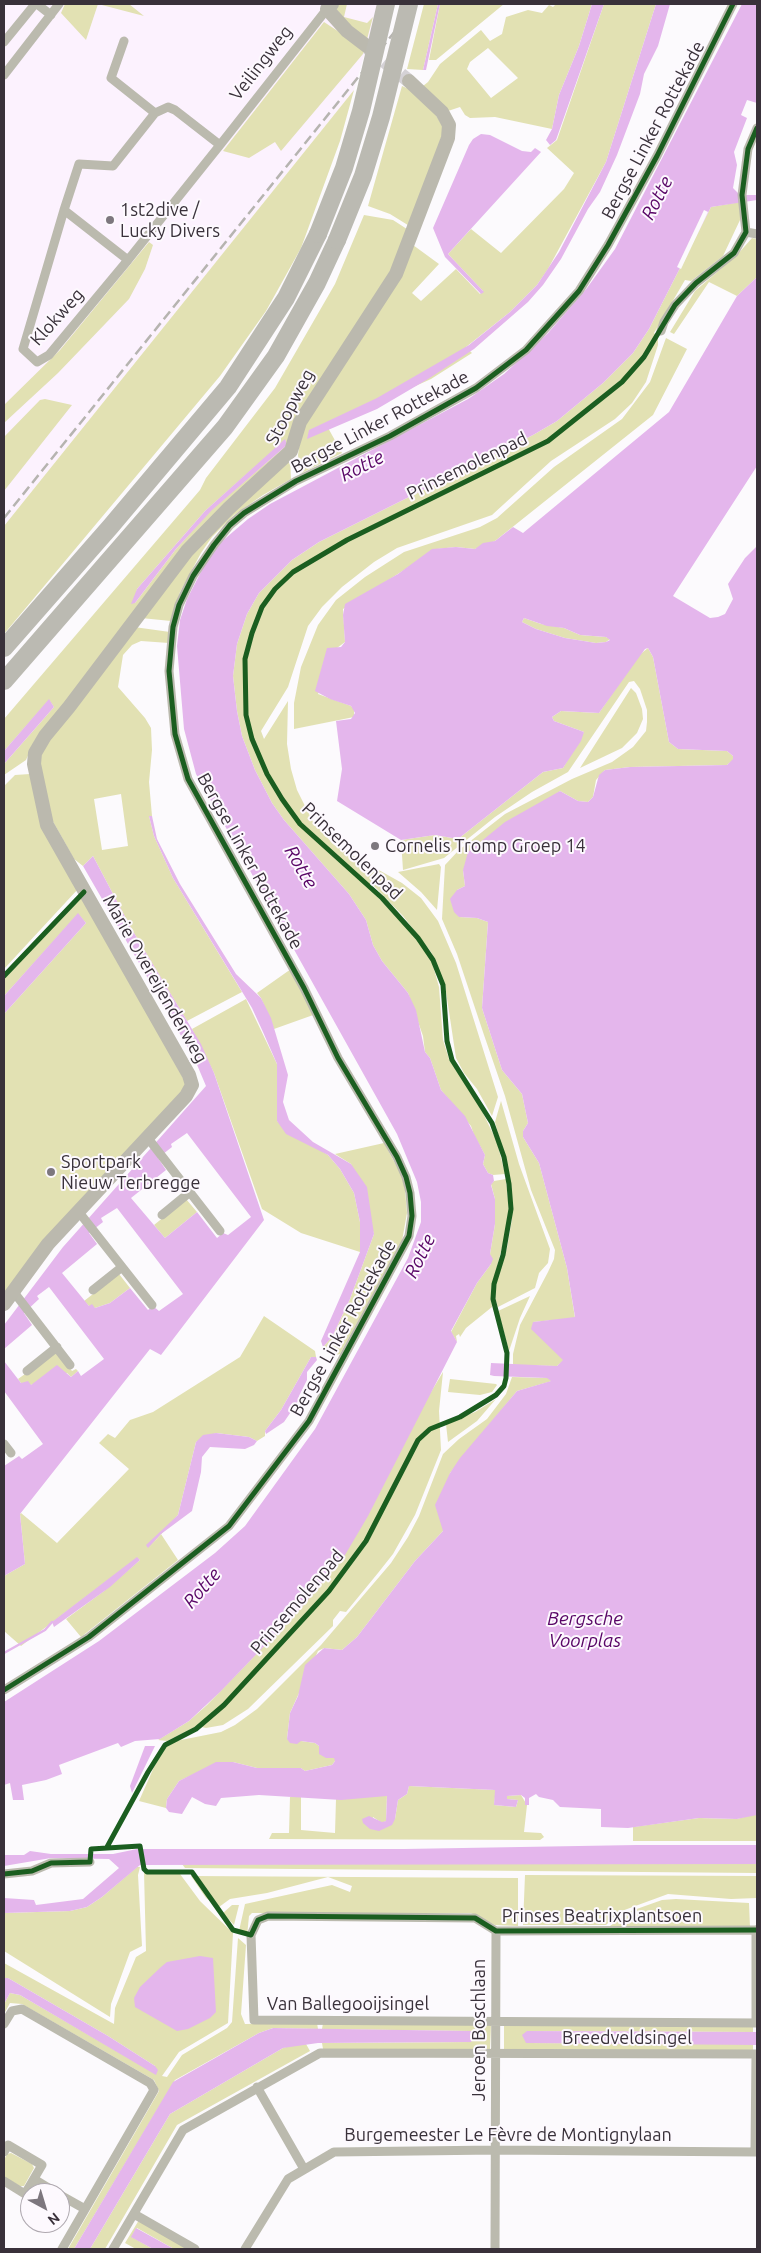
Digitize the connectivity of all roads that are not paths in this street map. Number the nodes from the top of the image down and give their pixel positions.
1 (36, 4) edge
2 (59, 4) edge
3 (386, 4) edge
4 (409, 4) edge
5 (734, 4) edge
6 (329, 7) edge
7 (51, 15) junction
8 (4, 42) edge
9 (124, 42) dead end
10 (368, 47) tunnel mouth
11 (4, 75) edge
12 (409, 81) tunnel mouth
13 (155, 114) junction
14 (757, 128) edge
15 (220, 145) junction
16 (64, 210) junction
17 (746, 232) junction
18 (757, 234) edge
19 (128, 260) junction
20 (661, 331) dead end
21 (4, 648) edge
22 (4, 681) edge
23 (34, 764) joint
24 (150, 1140) junction
25 (190, 1192) junction
26 (81, 1215) junction
27 (162, 1215) dead end
28 (220, 1231) dead end
29 (122, 1267) junction
30 (93, 1290) dead end
31 (17, 1296) junction
32 (4, 1304) edge
33 (152, 1305) dead end
34 (57, 1348) junction
35 (70, 1365) dead end
36 (27, 1371) dead end
37 (4, 1444) edge
38 (11, 1454) dead end
39 (4, 1690) edge
40 (90, 1862) dead end
41 (4, 1874) edge
42 (757, 1930) edge
43 (496, 1931) junction
44 (252, 1935) joint
45 (496, 2020) junction
46 (756, 2023) edge
47 (4, 2024) edge
48 (496, 2054) junction
49 (756, 2054) edge
50 (257, 2087) junction
51 (496, 2150) junction
52 (4, 2152) edge
53 (756, 2152) edge
54 (304, 2168) junction
55 (34, 2179) junction
56 (4, 2182) edge
57 (41, 2183) edge
58 (70, 2201) edge
59 (84, 2209) junction
60 (134, 2214) junction
61 (62, 2249) edge
62 (113, 2249) edge
63 (195, 2249) edge
64 (245, 2249) edge
65 (496, 2249) edge

1 - 7 street
1 - 8 street
2 - 7 street
3 - 21 highway, bridge
4 - 22 highway, bridge
5 - 39 street, Bergse Linker Rottekade
6 - 10 street
6 - 15 street, Veilingweg
7 - 11 street
9 - 13 street
12 - 23 street, Stoopweg
13 - 15 street
13 - 16 street
14 - 17 street
15 - 19 street, Veilingweg
16 - 19 street
16 - 19 street, Klokweg
17 - 18 street
17 - 20 street
23 - 24 street, Marie Overeijenderweg
24 - 25 street
24 - 26 street, Marie Overeijenderweg
25 - 27 street
25 - 28 street
26 - 29 street
26 - 31 street, Marie Overeijenderweg
29 - 30 street
29 - 33 street
31 - 32 street, Marie Overeijenderweg
31 - 34 street
34 - 35 street
34 - 36 street
37 - 38 street
40 - 41 street
42 - 43 street, Prinses Beatrixplantsoen
42 - 46 street
43 - 44 street, Prinses Beatrixplantsoen
43 - 45 street, Jeroen Boschlaan
44 - 45 street, Van Ballegooijsingel
45 - 46 street, Breedveldsingel
45 - 48 street, Jeroen Boschlaan
47 - 59 street
48 - 49 street, Breedveldsingel
48 - 50 street
48 - 51 street, Jeroen Boschlaan
49 - 53 street
50 - 54 street
50 - 60 street
51 - 53 street, Burgemeester Le Fèvre de Montignylaan
51 - 54 street, Burgemeester Le Fèvre de Montignylaan
51 - 65 street, Jeroen Boschlaan
52 - 55 street
54 - 64 street, Burgemeester Le Fèvre de Montignylaan
55 - 56 street
55 - 57 street
58 - 59 street
59 - 61 street
60 - 62 street
60 - 63 street

